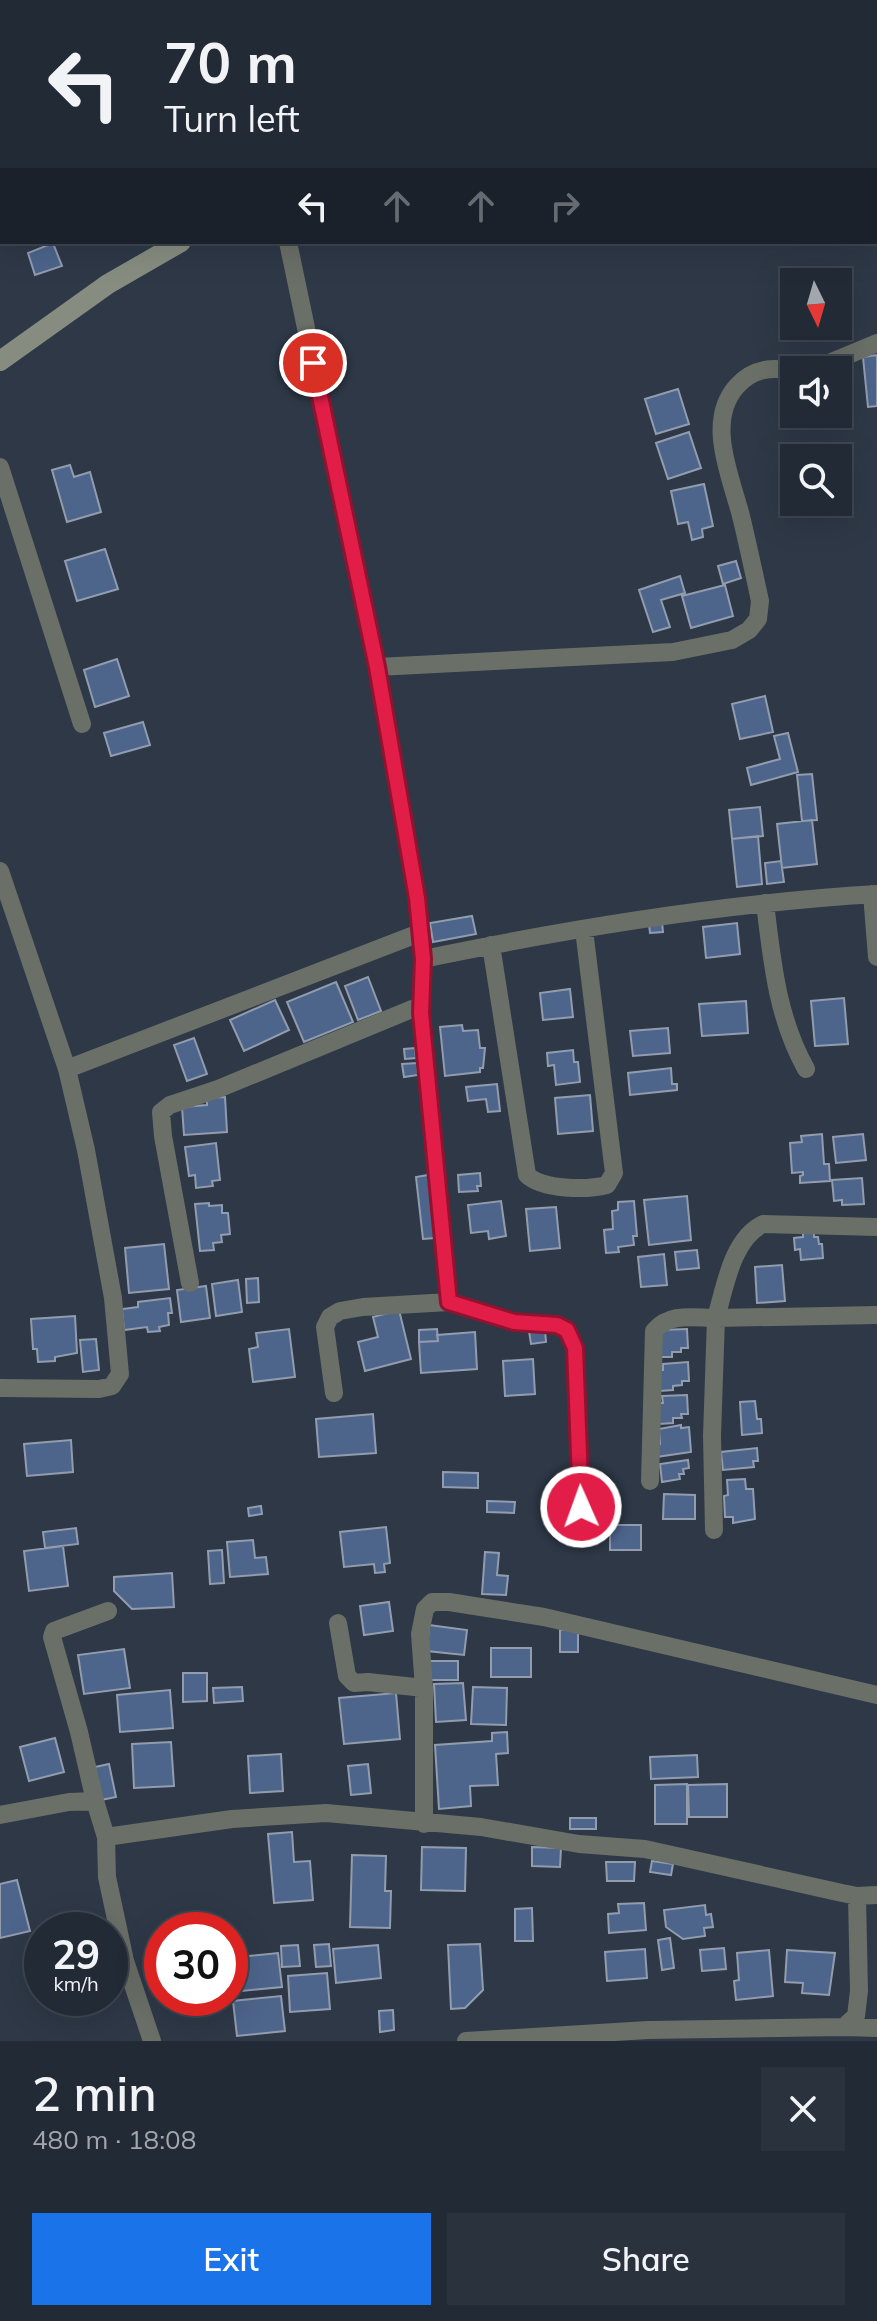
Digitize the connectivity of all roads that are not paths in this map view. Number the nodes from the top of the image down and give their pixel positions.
1 (178, 244) edge
2 (288, 244) edge
3 (877, 343) edge
4 (846, 356) edge
5 (0, 361) edge
6 (780, 370) edge
7 (0, 467) edge
8 (377, 667) junction
9 (82, 724) dead end
10 (0, 871) edge
11 (874, 894) edge
12 (765, 903) junction
13 (584, 930) junction
14 (422, 932) junction
15 (491, 945) junction
16 (877, 957) edge
17 (423, 959) junction
18 (421, 1013) junction
19 (67, 1069) junction
20 (806, 1069) dead end
21 (877, 1227) edge
22 (190, 1283) dead end
23 (449, 1302) junction
24 (877, 1315) edge
25 (716, 1318) junction
26 (0, 1388) edge
27 (334, 1393) dead end
28 (650, 1481) dead end
29 (581, 1507) dead end
30 (714, 1530) dead end
31 (108, 1611) dead end
32 (338, 1623) dead end
33 (424, 1688) junction
34 (877, 1695) edge
35 (95, 1801) junction
36 (0, 1815) edge
37 (424, 1824) junction
38 (106, 1837) junction
39 (877, 1895) edge
40 (857, 1896) junction
41 (844, 2027) junction
42 (877, 2028) edge
43 (152, 2041) edge
44 (466, 2041) edge

1 - 5 main road
2 - 8 street
3 - 4 street
6 - 8 street
7 - 9 street
8 - 14 street
10 - 19 street
11 - 12 street
11 - 16 street
12 - 13 street
12 - 20 street
13 - 15 street
13 - 15 street
14 - 17 street
14 - 19 street
15 - 17 street
17 - 18 street
18 - 22 street
18 - 23 street
19 - 26 street
21 - 25 street
23 - 27 street
23 - 29 street
24 - 25 street
25 - 28 street
25 - 30 street
31 - 35 street
32 - 33 street
33 - 34 street
33 - 37 street
35 - 36 street
35 - 38 street
37 - 38 street
37 - 40 street
38 - 43 street
39 - 40 street
40 - 41 street
41 - 42 street
41 - 44 street

